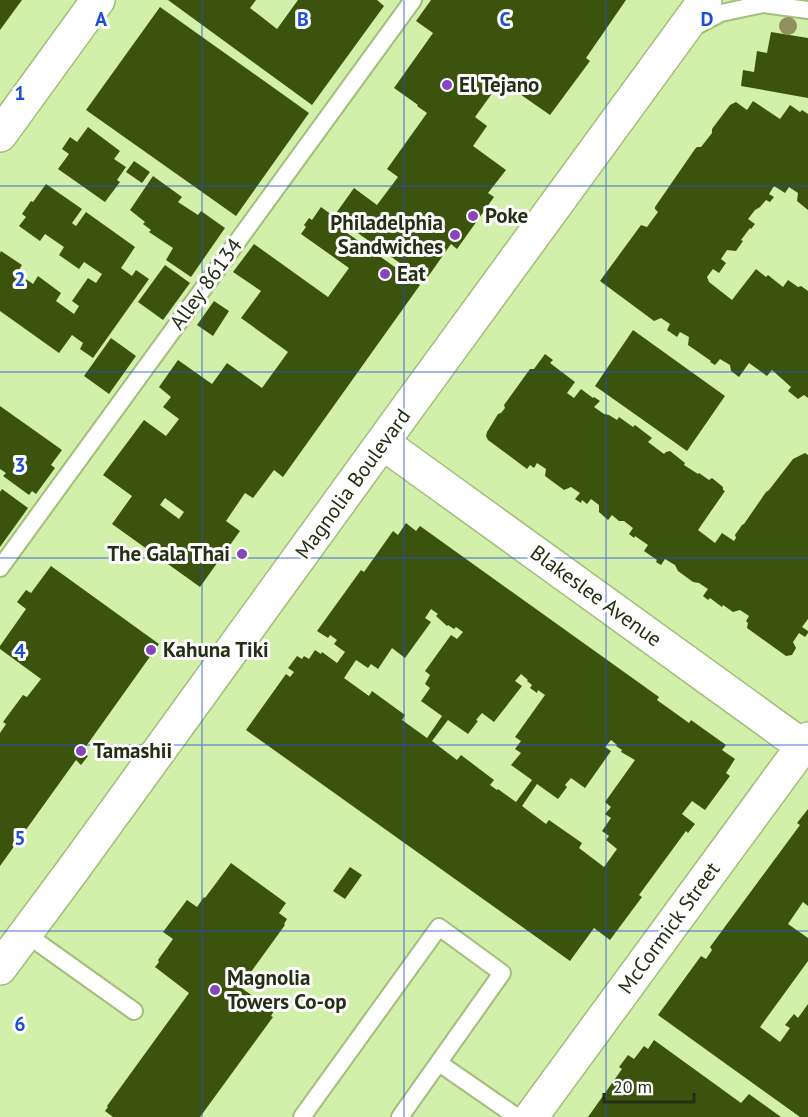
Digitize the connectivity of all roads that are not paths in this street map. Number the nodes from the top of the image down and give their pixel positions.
1 (98, 0) edge
2 (413, 0) edge
3 (705, 0) edge
4 (808, 10) edge
5 (680, 34) junction
6 (0, 135) edge
7 (383, 443) junction
8 (0, 568) edge
9 (806, 745) edge
10 (26, 934) junction
11 (0, 968) edge
12 (134, 1011) dead end
13 (439, 1063) junction
14 (302, 1117) edge
15 (400, 1117) edge
16 (517, 1117) edge
17 (531, 1117) edge

1 - 6 main road
2 - 8 lane, Alley 86134
3 - 5 main road, Magnolia Boulevard
4 - 5 lane
5 - 7 main road, Magnolia Boulevard
7 - 9 main road, Blakeslee Avenue
7 - 10 main road, Magnolia Boulevard
9 - 17 main road, McCormick Street
10 - 11 main road, Magnolia Boulevard
10 - 12 lane
13 - 14 lane
13 - 15 lane
13 - 16 lane

